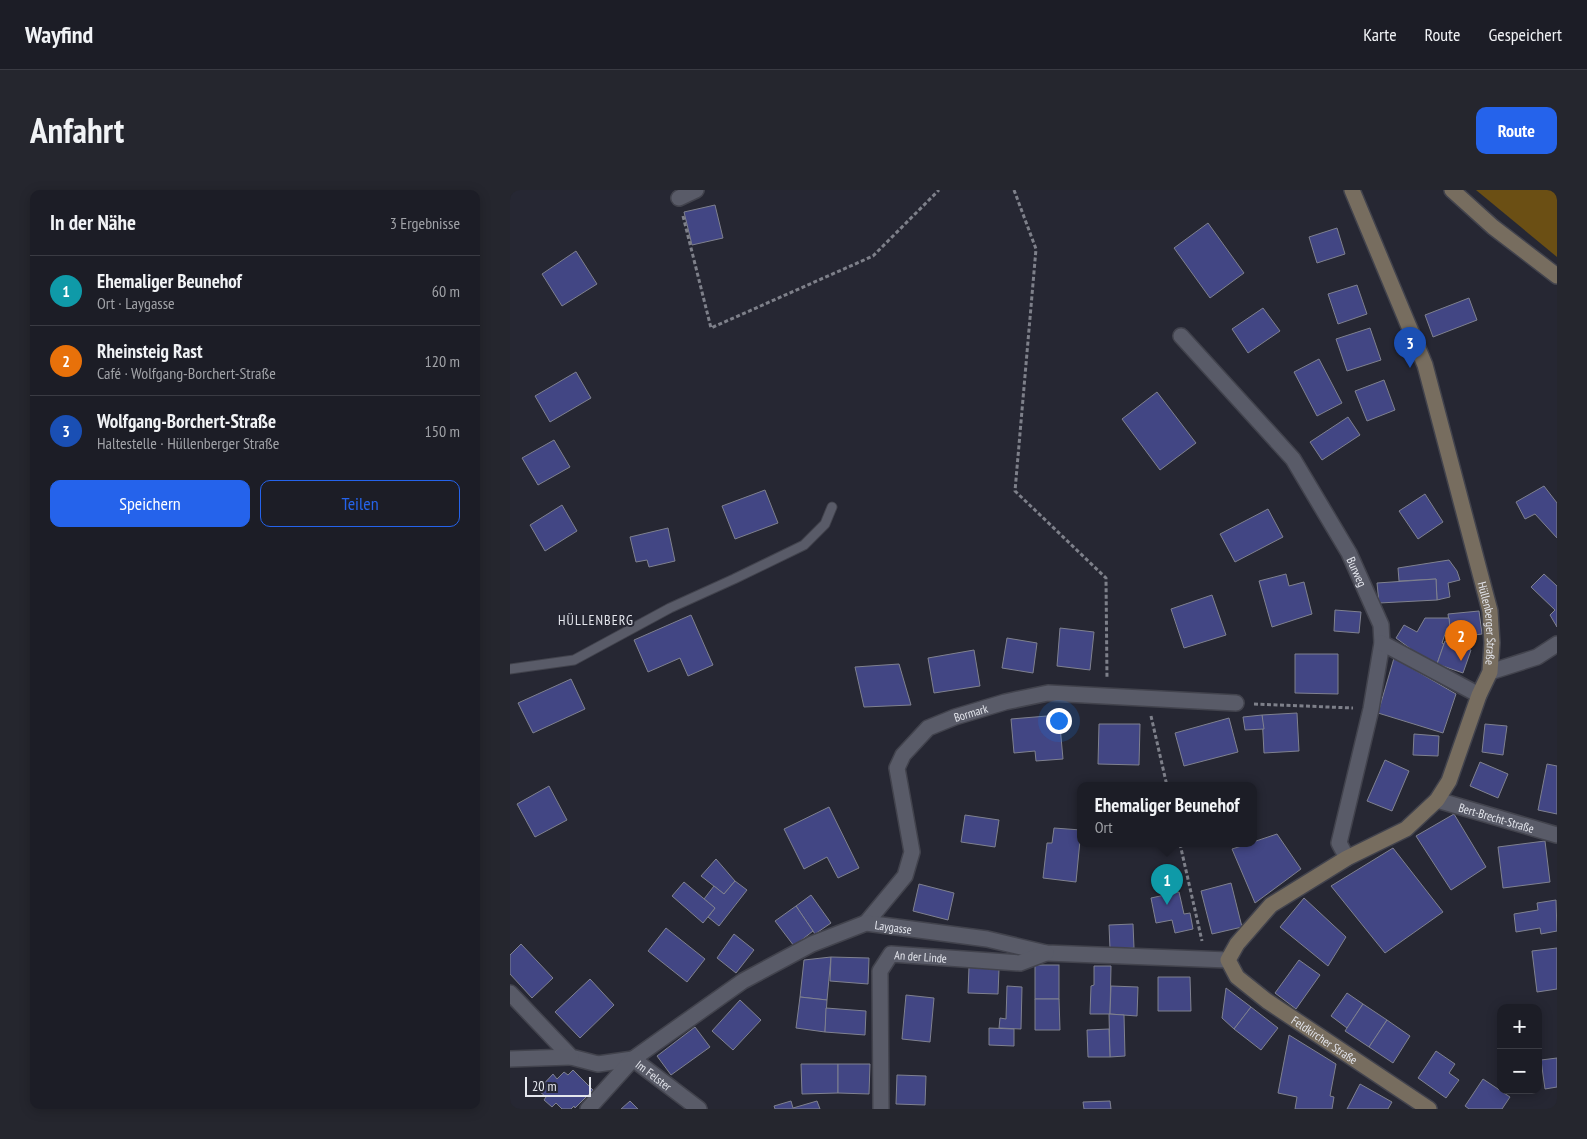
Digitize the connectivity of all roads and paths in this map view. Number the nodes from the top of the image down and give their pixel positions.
1 (696, 190) edge
2 (939, 190) edge
3 (1014, 190) edge
4 (1352, 190) edge
5 (1452, 190) edge
6 (679, 198) joint
7 (1557, 276) edge
8 (1181, 336) dead end
9 (832, 507) dead end
10 (1382, 643) junction
11 (1557, 644) edge
12 (510, 669) edge
13 (1490, 672) junction
14 (1479, 695) junction
15 (1107, 696) junction
16 (1148, 700) junction
17 (1236, 703) joint
18 (1371, 709) junction
19 (1166, 782) edge
20 (1437, 800) junction
21 (1557, 835) edge
22 (1181, 847) edge
23 (1347, 858) junction
24 (866, 923) junction
25 (1046, 954) junction
26 (1205, 959) junction
27 (1228, 960) junction
28 (510, 993) edge
29 (571, 1057) junction
30 (510, 1059) edge
31 (633, 1059) junction
32 (588, 1109) edge
33 (699, 1109) edge
34 (881, 1109) edge
35 (1429, 1109) edge

1 - 6 street
2 - 6 path
3 - 15 path
4 - 13 street, Hüllenberger Straße
5 - 7 street
8 - 10 street, Burweg
9 - 12 lane
10 - 14 street
10 - 18 street, Burweg
11 - 13 street
13 - 14 street, Hüllenberger Straße
14 - 20 street, Hüllenberger Straße
15 - 16 street, Bormark
15 - 24 street, Bormark
16 - 17 street, Bormark
16 - 19 path
17 - 18 path
18 - 23 street, Burweg
20 - 21 street, Bert-Brecht-Straße
20 - 23 street, Hüllenberger Straße
22 - 26 path
23 - 27 street, Hüllenberger Straße
24 - 25 street, Laygasse
24 - 31 street, Laygasse
25 - 26 street, Laygasse
25 - 34 street, An der Linde
26 - 27 street, Laygasse
27 - 35 street, Feldkircher Straße
28 - 29 street
29 - 30 street, Im Felster
29 - 31 street, Im Felster
31 - 32 street, Laygasse
31 - 33 street, Im Felster

